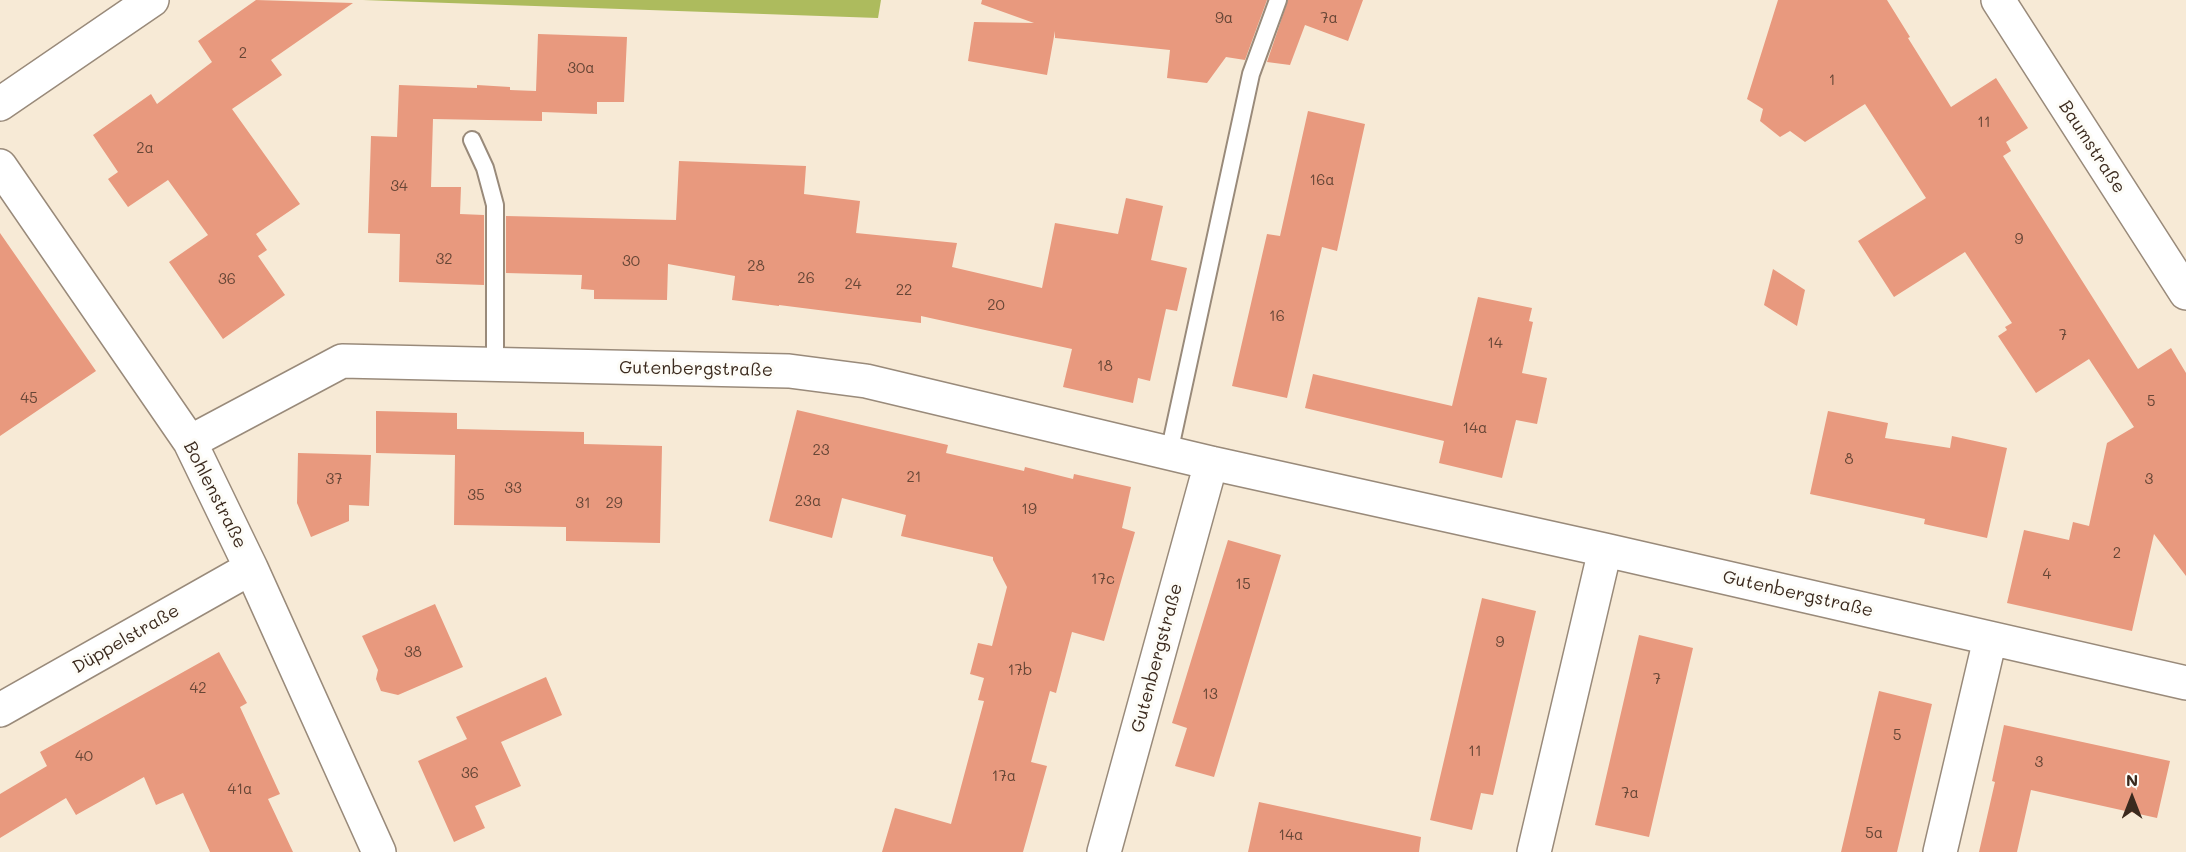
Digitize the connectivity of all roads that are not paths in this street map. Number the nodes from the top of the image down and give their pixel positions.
1 (152, 0) edge
2 (1278, 0) edge
3 (1998, 0) edge
4 (0, 104) edge
5 (472, 140) dead end
6 (0, 166) edge
7 (2186, 293) edge
8 (495, 364) junction
9 (190, 442) junction
10 (1169, 453) junction
11 (1211, 463) junction
12 (1605, 550) junction
13 (251, 567) junction
14 (1990, 639) junction
15 (2186, 683) edge
16 (0, 710) edge
17 (379, 852) edge
18 (1104, 852) edge
19 (1534, 852) edge
20 (1940, 852) edge

1 - 4 street
2 - 10 lane
3 - 7 street, Baumstraße
5 - 8 lane
6 - 9 street, Bohlenstraße
8 - 9 street, Gutenbergstraße
8 - 10 street, Gutenbergstraße
9 - 13 street, Bohlenstraße
10 - 11 street, Gutenbergstraße
11 - 12 street, Gutenbergstraße
11 - 18 street, Gutenbergstraße
12 - 14 street, Gutenbergstraße
12 - 19 street
13 - 16 street, Düppelstraße
13 - 17 street, Bohlenstraße
14 - 15 street, Gutenbergstraße
14 - 20 street

